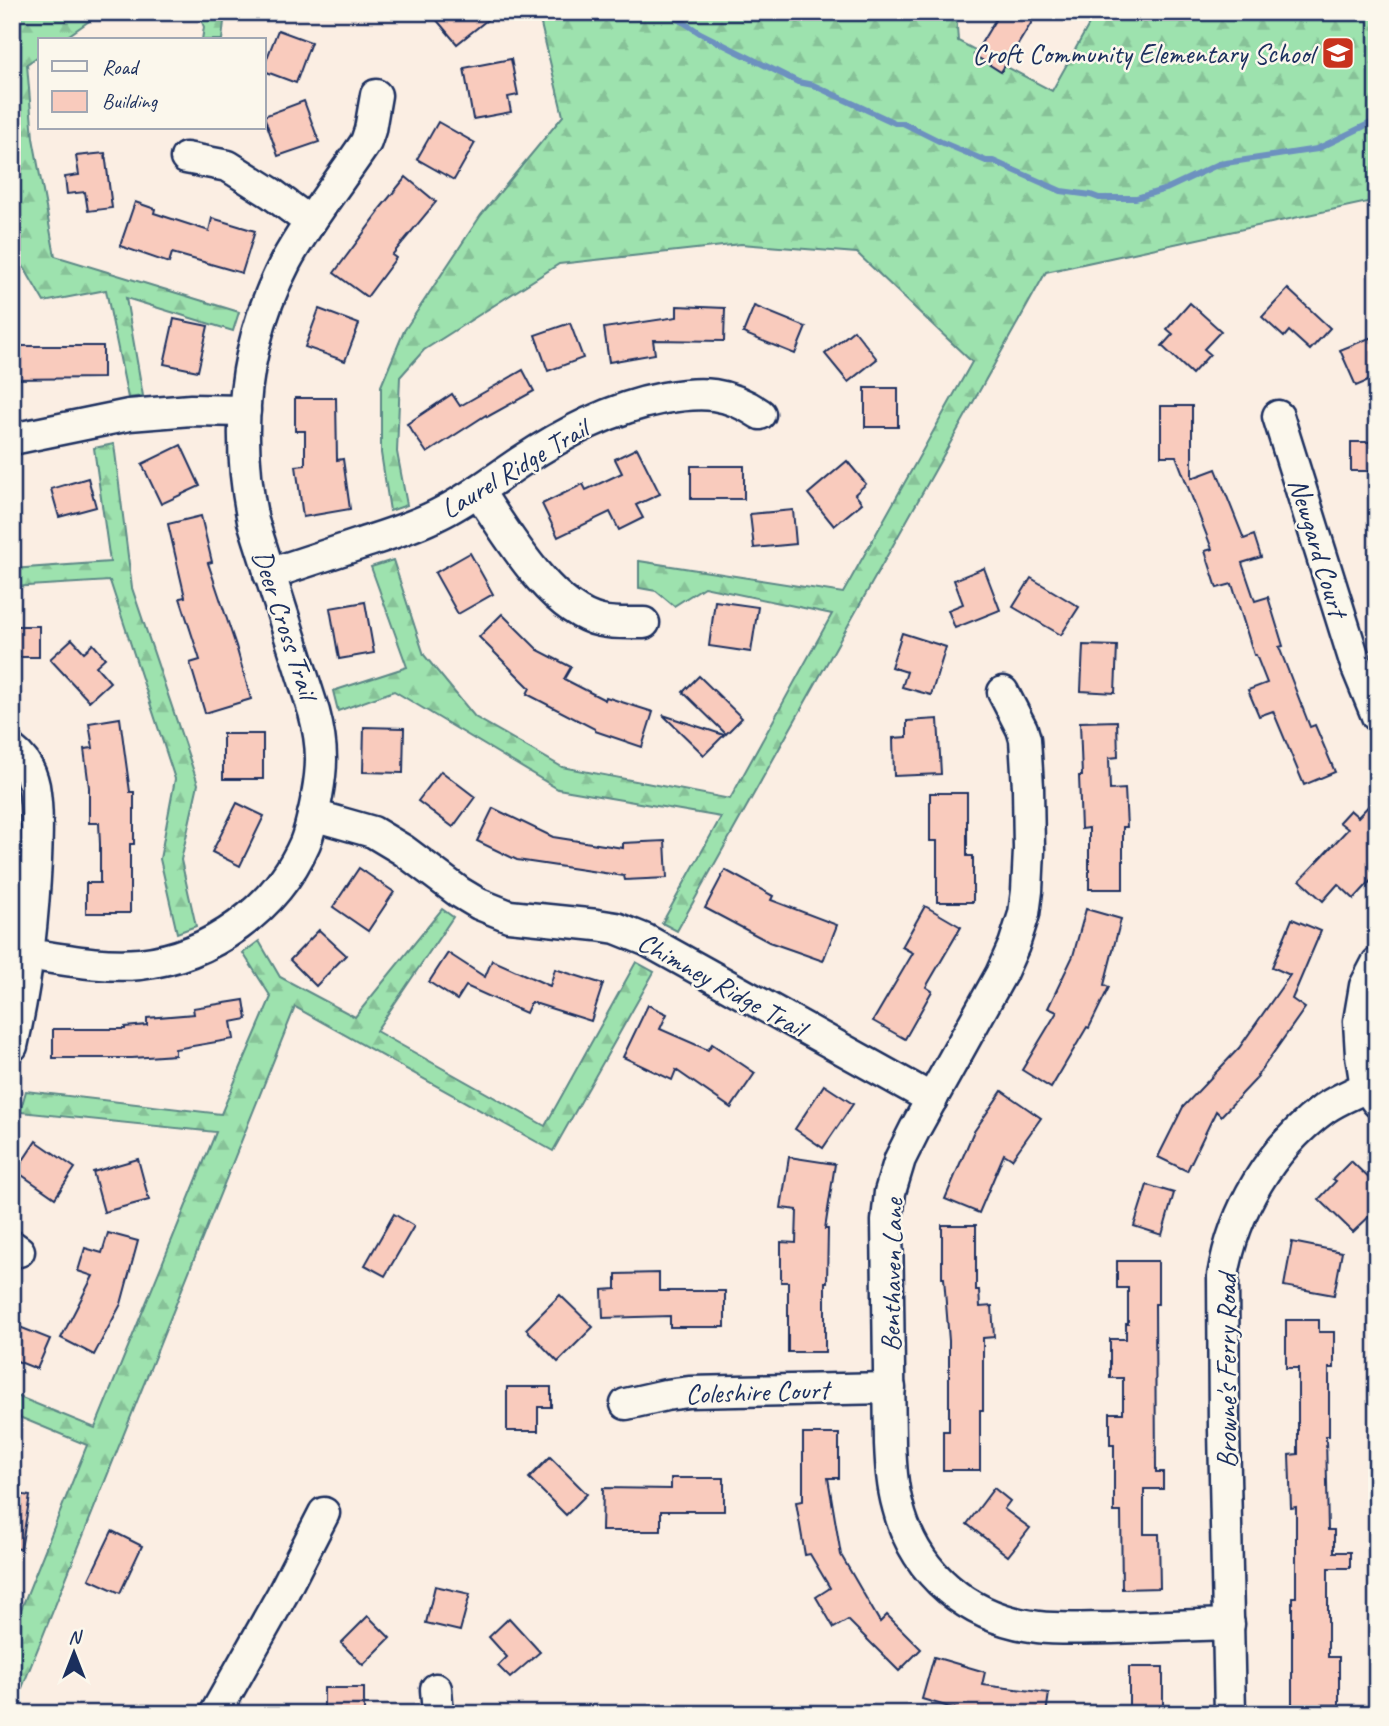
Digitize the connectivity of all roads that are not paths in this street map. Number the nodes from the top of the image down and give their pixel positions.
1 (376, 95) dead end
2 (186, 158) dead end
3 (310, 222) junction
4 (245, 411) junction
5 (760, 414) dead end
6 (1278, 416) dead end
7 (12, 439) edge
8 (478, 491) junction
9 (269, 574) junction
10 (644, 623) dead end
11 (1003, 692) dead end
12 (1377, 716) edge
13 (12, 750) edge
14 (313, 815) junction
15 (20, 953) edge
16 (1377, 963) edge
17 (12, 1046) edge
18 (1372, 1095) edge
19 (932, 1099) junction
20 (890, 1388) junction
21 (626, 1404) dead end
22 (324, 1513) dead end
23 (1229, 1624) junction
24 (215, 1714) edge
25 (1230, 1714) edge

1 - 3 street, Deer Cross Trail
2 - 3 street
3 - 4 street, Deer Cross Trail
4 - 7 street
4 - 9 street, Deer Cross Trail
5 - 8 street, Laurel Ridge Trail
6 - 12 street, Newgard Court
8 - 9 street, Laurel Ridge Trail
8 - 10 street
9 - 14 street, Deer Cross Trail
11 - 19 street, Benthaven Lane
13 - 15 street
14 - 15 street, Deer Cross Trail
14 - 19 street, Chimney Ridge Trail
15 - 17 street
16 - 18 street
18 - 23 street, Browne's Ferry Road
19 - 20 street, Benthaven Lane
20 - 21 street, Coleshire Court
20 - 23 street, Benthaven Lane
22 - 24 street
23 - 25 street, Browne's Ferry Road

